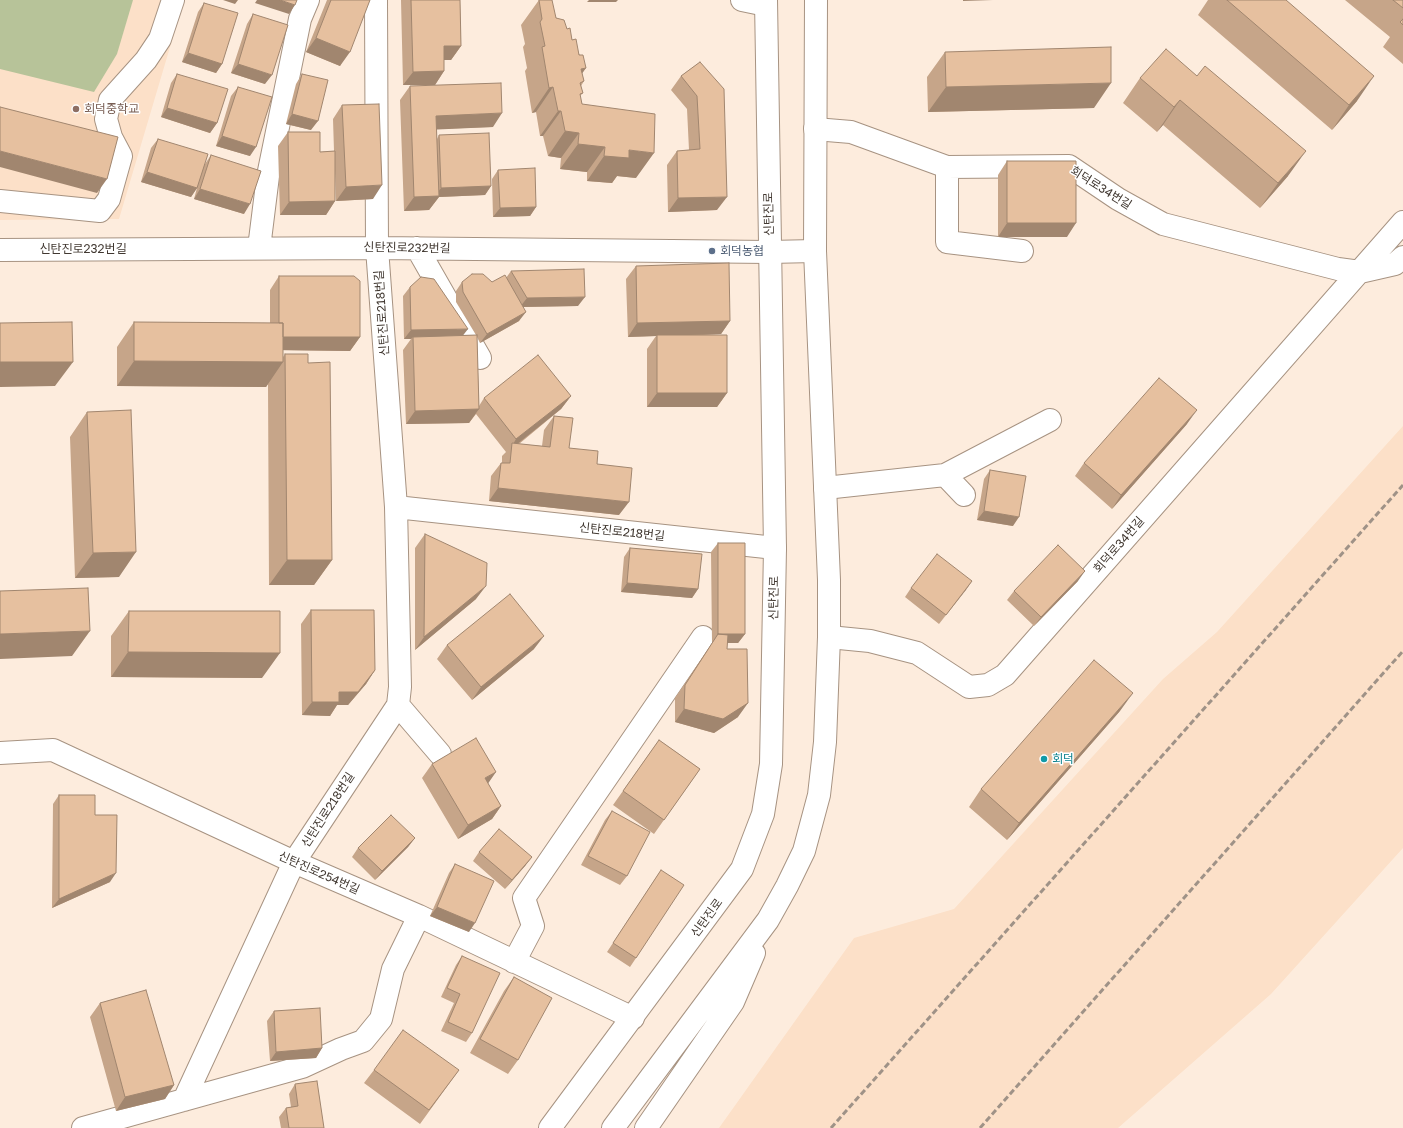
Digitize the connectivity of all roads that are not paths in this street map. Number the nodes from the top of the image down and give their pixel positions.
1 (173, 0) edge
2 (308, 0) edge
3 (376, 0) edge
4 (742, 0) edge
5 (816, 0) edge
6 (766, 2) edge
7 (815, 129) junction
8 (89, 131) edge
9 (111, 137) junction
10 (948, 167) junction
11 (0, 201) edge
12 (1403, 222) edge
13 (259, 248) junction
14 (377, 248) junction
15 (416, 248) junction
16 (0, 250) edge
17 (815, 251) junction
18 (1022, 251) dead end
19 (769, 252) junction
20 (1403, 257) edge
21 (1360, 272) junction
22 (480, 358) dead end
23 (1050, 420) dead end
24 (946, 475) junction
25 (825, 488) junction
26 (964, 495) dead end
27 (396, 507) junction
28 (775, 548) junction
29 (703, 638) dead end
30 (829, 638) junction
31 (398, 705) junction
32 (0, 753) edge
33 (440, 754) dead end
34 (294, 862) junction
35 (419, 916) junction
36 (768, 920) junction
37 (514, 962) junction
38 (633, 1018) junction
39 (184, 1100) junction
40 (83, 1128) edge
41 (550, 1128) edge
42 (613, 1128) edge
43 (646, 1128) edge

1 - 9 street
2 - 13 street
3 - 14 street, 신탄진로218번길
4 - 6 street
5 - 7 street
6 - 19 street, 신탄진로
7 - 10 street, 회덕로34번길
7 - 17 street
8 - 9 street
9 - 11 street
10 - 18 street
10 - 21 street, 회덕로34번길
12 - 21 street, 회덕로34번길
13 - 14 street, 신탄진로232번길
13 - 16 street, 신탄진로232번길
14 - 15 street, 신탄진로232번길
14 - 27 street, 신탄진로218번길
15 - 19 street, 신탄진로232번길
15 - 22 street
17 - 19 street, 신탄진로232번길
17 - 25 street
19 - 28 street, 신탄진로
20 - 21 street
21 - 30 street, 회덕로34번길
23 - 24 street
24 - 25 street
24 - 26 street
25 - 30 street
27 - 28 street, 신탄진로218번길
27 - 31 street, 신탄진로218번길
28 - 38 street, 신탄진로
29 - 37 street
30 - 36 street
31 - 33 street
31 - 34 street, 신탄진로218번길
32 - 34 street, 신탄진로254번길
34 - 35 street, 신탄진로254번길
34 - 39 street, 신탄진로218번길
35 - 37 street, 신탄진로254번길
35 - 39 street
36 - 42 street
36 - 43 street
37 - 38 street, 신탄진로254번길
38 - 41 street, 신탄진로
39 - 40 street

